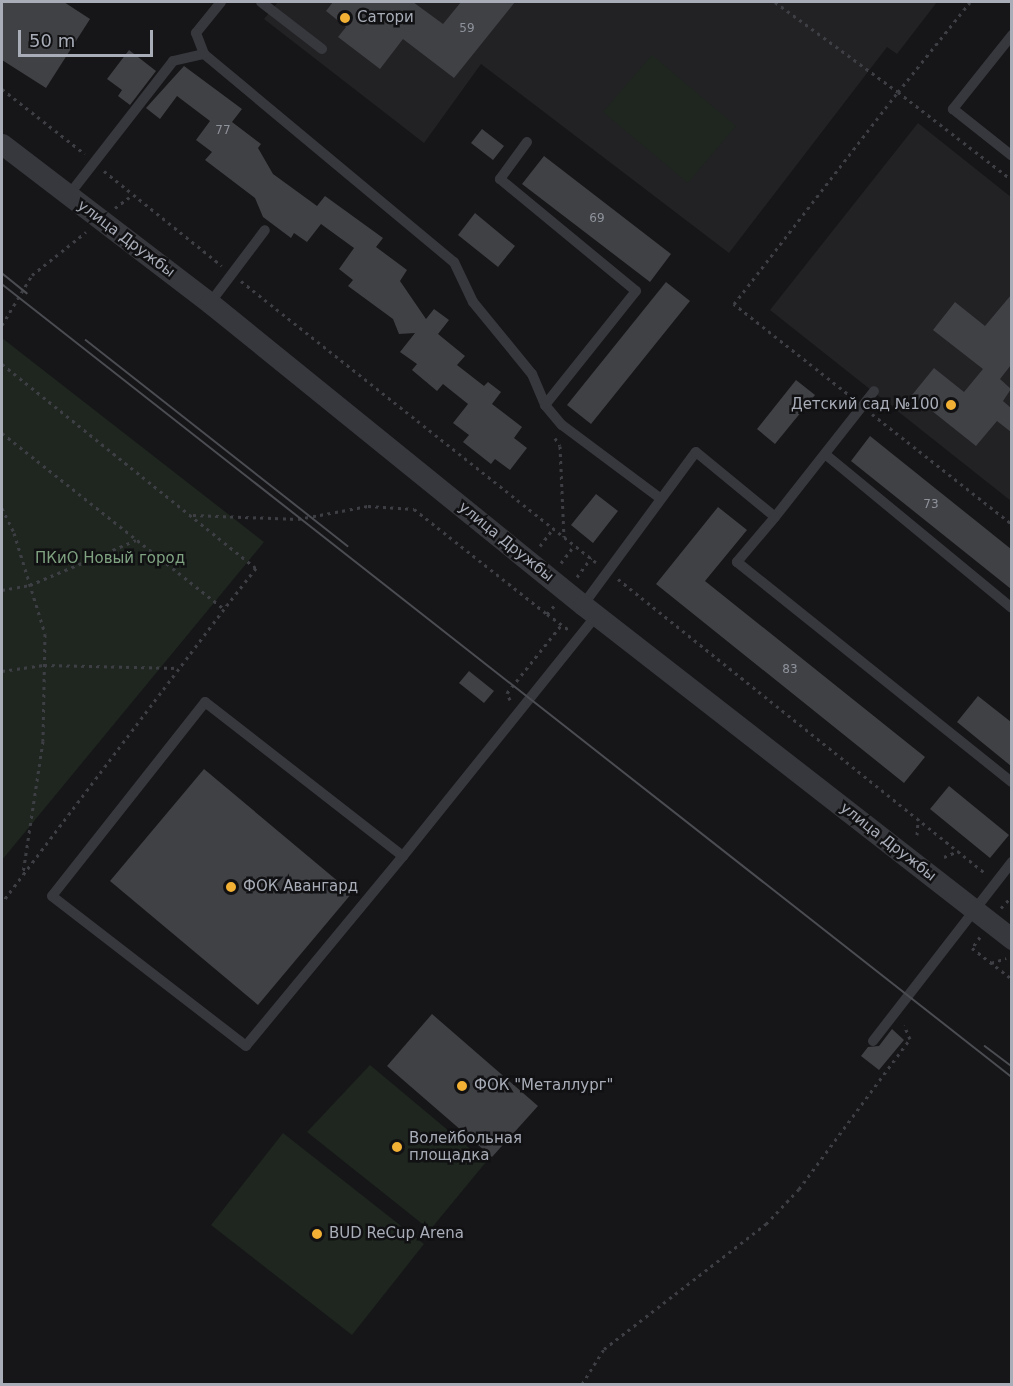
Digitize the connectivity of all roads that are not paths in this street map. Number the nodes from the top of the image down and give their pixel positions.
1 (221, 2) edge
2 (261, 2) edge
3 (1011, 35) edge
4 (322, 49) dead end
5 (204, 54) junction
6 (527, 142) dead end
7 (2, 144) edge
8 (1011, 156) edge
9 (68, 196) junction
10 (265, 230) dead end
11 (210, 303) junction
12 (874, 391) dead end
13 (545, 405) junction
14 (825, 454) junction
15 (660, 498) junction
16 (775, 517) junction
17 (1011, 608) edge
18 (590, 610) junction
19 (1011, 782) edge
20 (404, 856) junction
21 (1011, 862) edge
22 (973, 908) junction
23 (1010, 948) edge
24 (873, 1041) dead end

1 - 5 lane
2 - 4 lane
3 - 8 lane
5 - 9 lane
5 - 13 lane
6 - 13 lane
7 - 9 street, улица Дружбы
9 - 11 street, улица Дружбы
10 - 11 lane
11 - 18 street, улица Дружбы
12 - 14 lane
13 - 15 lane
14 - 16 lane
14 - 17 lane
15 - 16 lane
15 - 18 lane
16 - 19 lane
18 - 20 lane
18 - 22 street, улица Дружбы
20 - 20 lane
21 - 22 lane
22 - 23 street, улица Дружбы
22 - 24 lane

